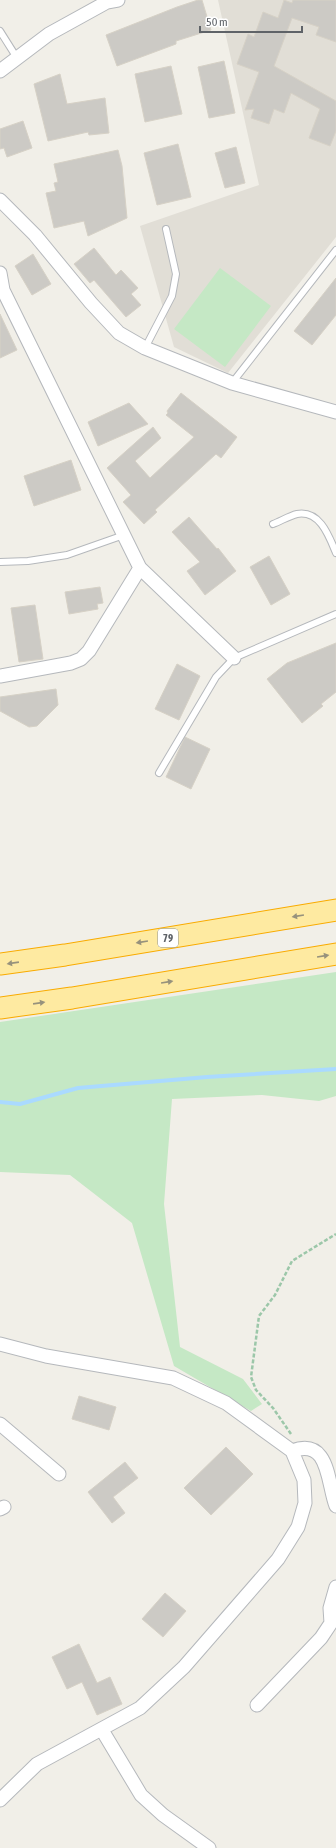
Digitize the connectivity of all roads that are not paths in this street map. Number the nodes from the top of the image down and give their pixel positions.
1 (110, 1) edge
2 (0, 31) edge
3 (17, 58) junction
4 (0, 71) edge
5 (0, 200) edge
6 (166, 229) dead end
7 (336, 250) edge
8 (0, 273) edge
9 (145, 348) junction
10 (232, 384) junction
11 (336, 412) edge
12 (273, 524) dead end
13 (124, 534) junction
14 (336, 553) edge
15 (0, 562) edge
16 (140, 568) junction
17 (336, 614) edge
18 (234, 658) junction
19 (0, 676) edge
20 (159, 773) dead end
21 (336, 910) edge
22 (336, 954) edge
23 (0, 964) edge
24 (0, 1008) edge
25 (0, 1344) edge
26 (0, 1424) edge
27 (295, 1449) junction
28 (59, 1474) dead end
29 (336, 1506) edge
30 (336, 1588) edge
31 (257, 1705) dead end
32 (102, 1730) junction
33 (0, 1800) edge
34 (208, 1848) edge

1 - 3 street
2 - 3 lane
3 - 4 street
5 - 9 street
6 - 9 lane
7 - 10 lane
8 - 13 street
9 - 10 street
10 - 11 street
12 - 14 lane
13 - 15 lane
13 - 16 street
16 - 18 street
16 - 19 street
17 - 18 lane
18 - 20 lane
21 -> 23 highway, 79
24 -> 22 highway
25 - 27 street
26 - 28 street
27 - 29 street
27 - 32 street
30 - 31 street
32 - 33 street
32 - 34 street

